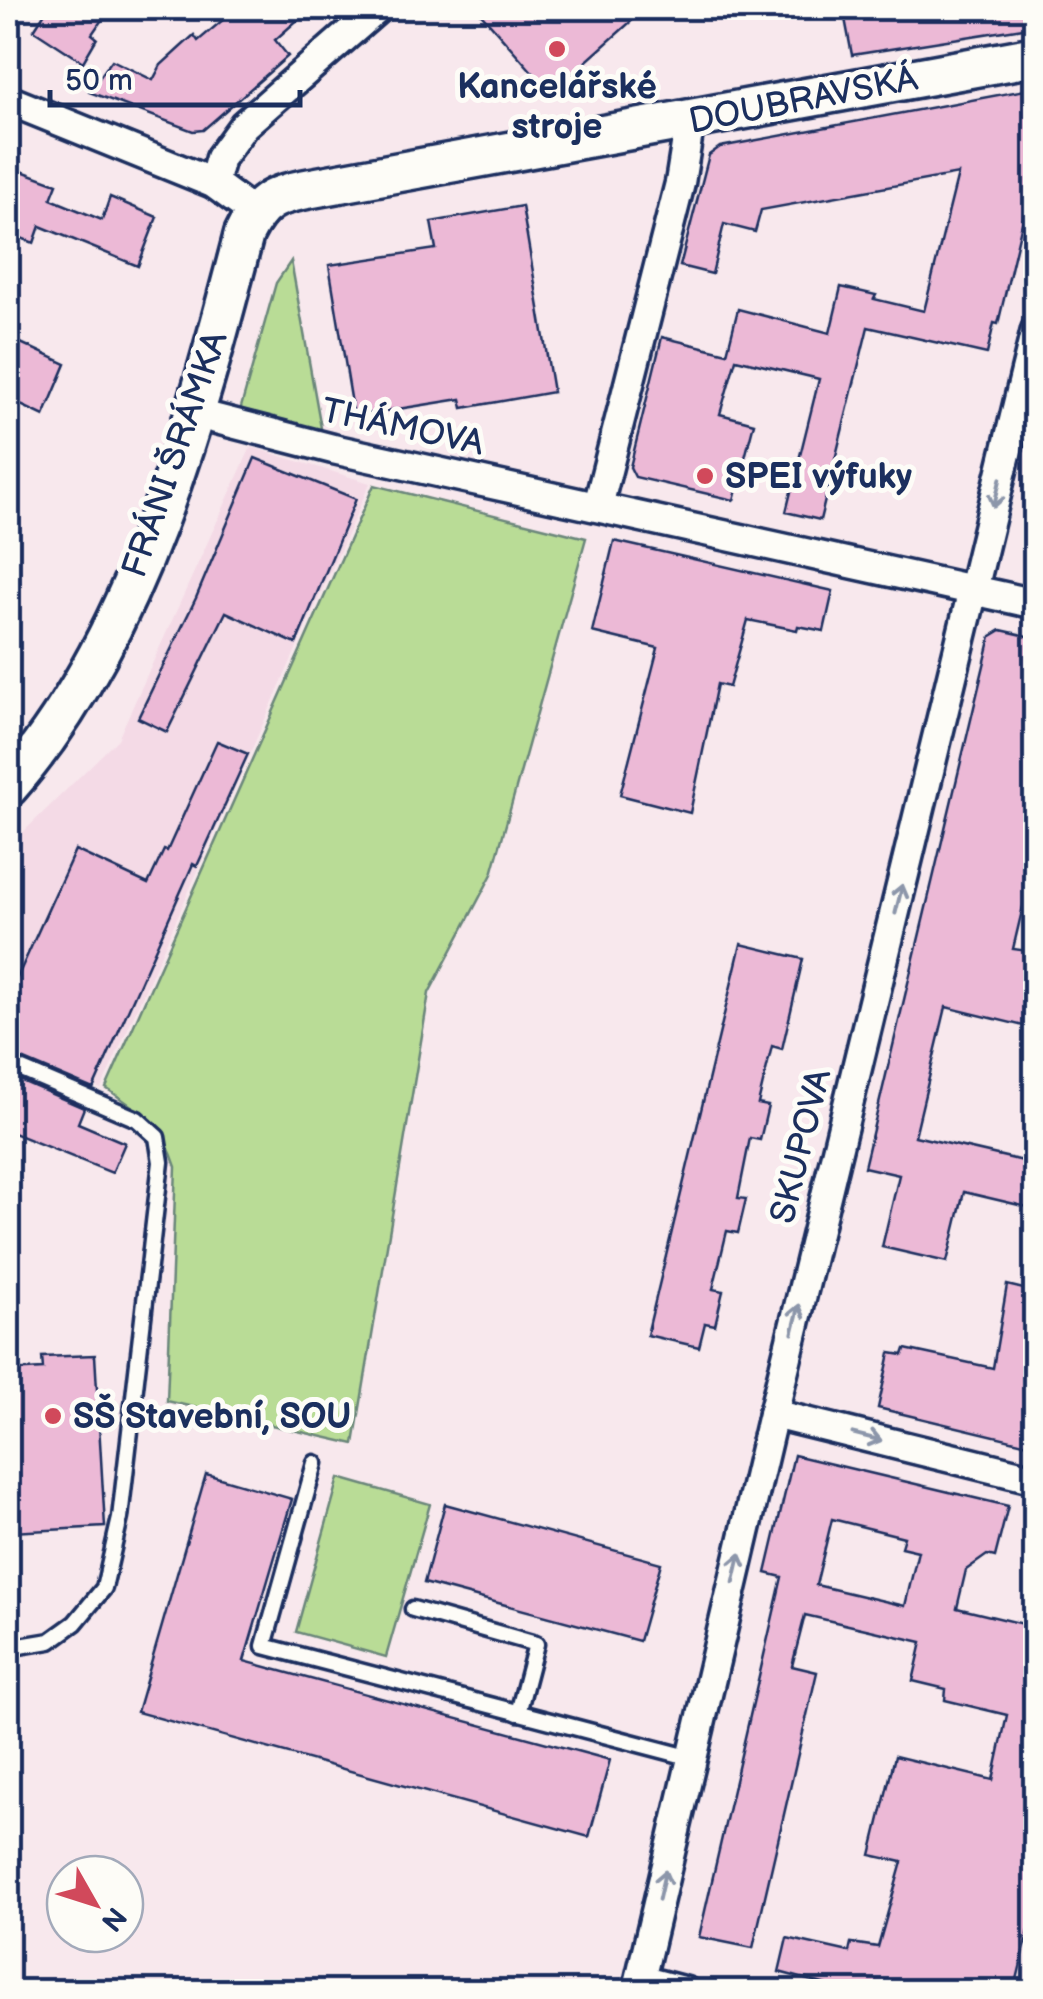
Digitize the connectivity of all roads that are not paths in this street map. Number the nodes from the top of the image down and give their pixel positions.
1 (378, 8) edge
2 (1036, 56) edge
3 (8, 100) edge
4 (690, 120) junction
5 (213, 183) junction
6 (254, 213) junction
7 (1036, 330) edge
8 (194, 412) junction
9 (598, 506) junction
10 (975, 590) junction
11 (1036, 604) edge
12 (8, 786) edge
13 (8, 1064) edge
14 (773, 1414) junction
15 (315, 1463) dead end
16 (1036, 1479) edge
17 (413, 1609) dead end
18 (8, 1648) edge
19 (518, 1713) junction
20 (692, 1758) junction
21 (638, 1986) edge
22 (686, 1992) edge

1 - 5 street
2 - 4 street, DOUBRAVSKÁ
3 - 5 street
4 - 6 street, DOUBRAVSKÁ
4 - 9 street
5 - 6 street
6 - 8 street, FRÁNI ŠRÁMKA
7 -> 10 street, SKUPOVA
8 - 9 street, THÁMOVA
8 - 12 street, FRÁNI ŠRÁMKA
9 - 10 street, THÁMOVA
10 - 11 street, THÁMOVA
14 -> 10 street, SKUPOVA
13 - 18 lane
14 -> 16 street
20 -> 14 street, SKUPOVA
15 - 19 lane
17 - 19 lane
19 - 20 lane
21 -> 20 street, SKUPOVA
21 - 22 street

